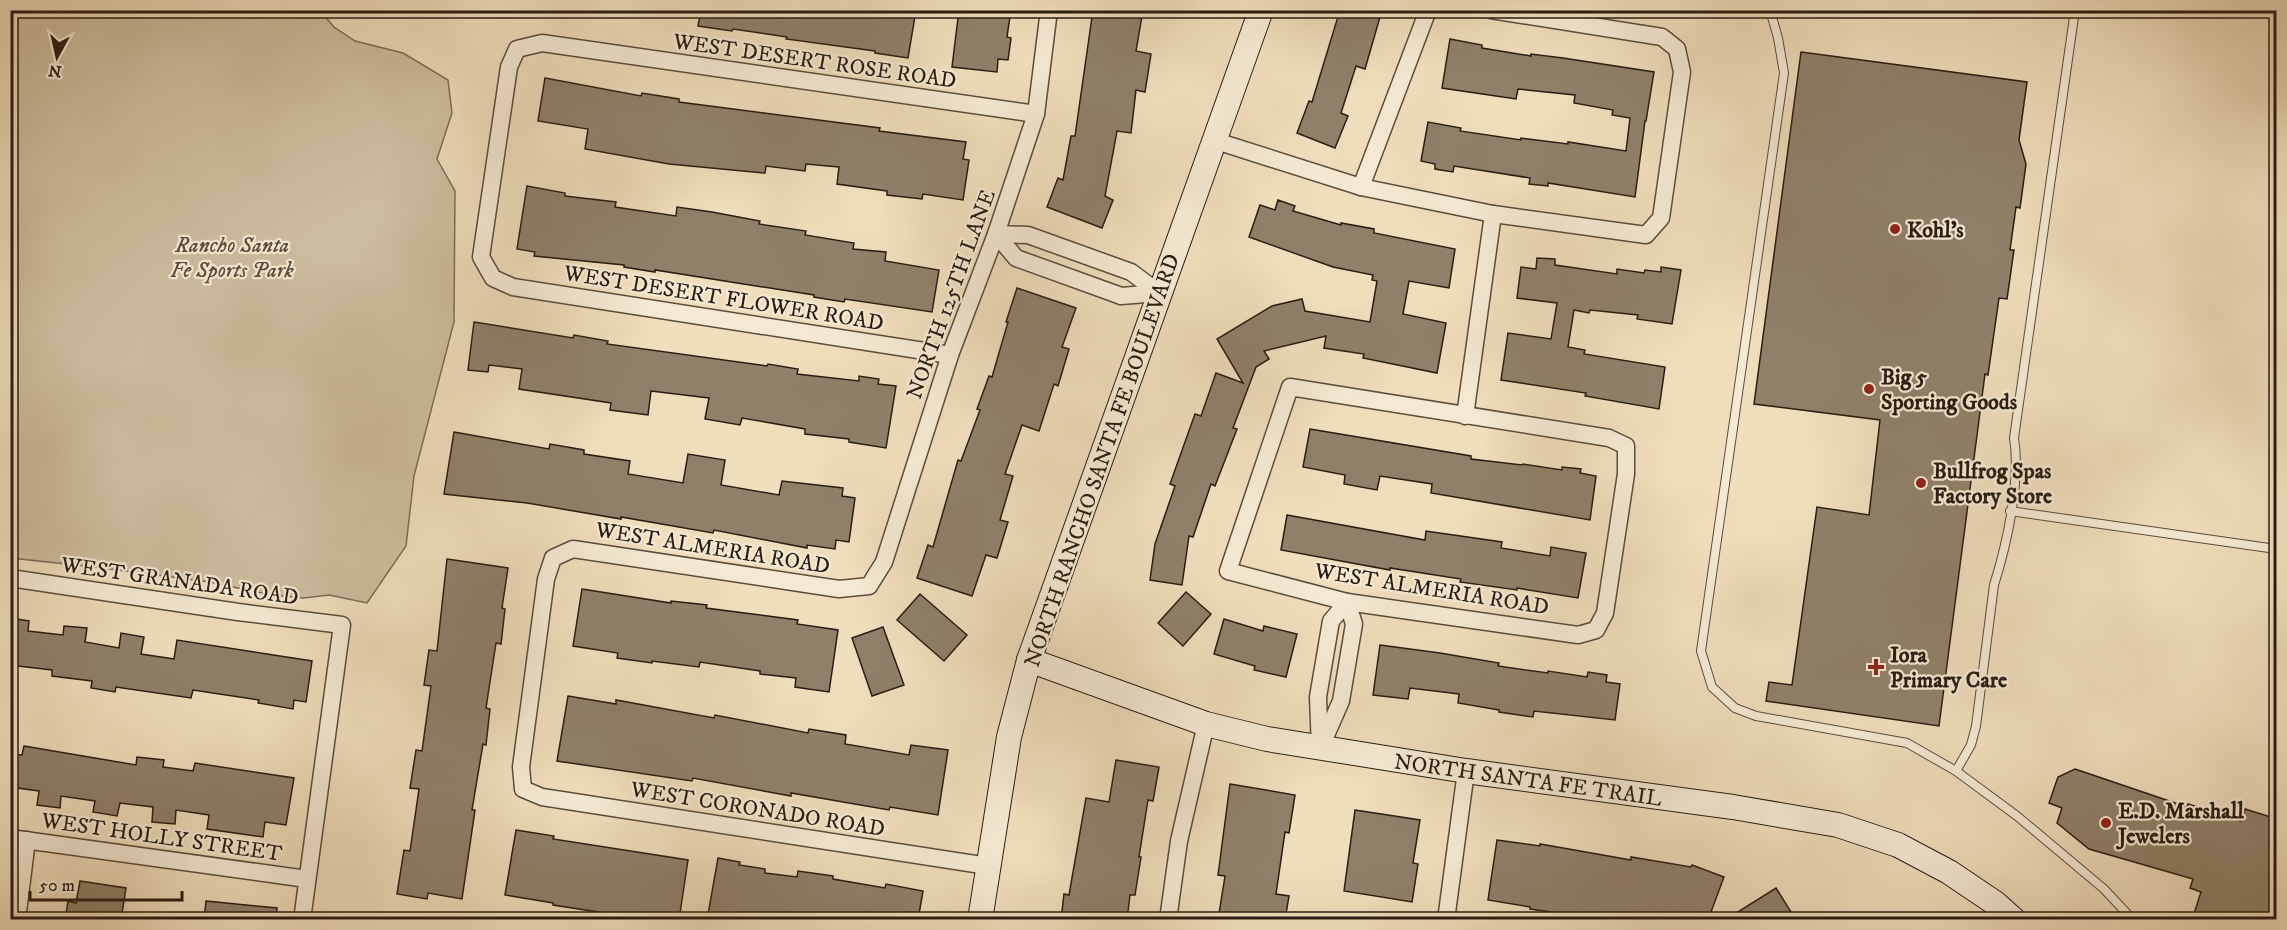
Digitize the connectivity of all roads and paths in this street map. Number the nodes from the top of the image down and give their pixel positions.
1 (1049, 10) edge
2 (1261, 10) edge
3 (1428, 10) edge
4 (1491, 10) edge
5 (1770, 10) edge
6 (2075, 10) edge
7 (1036, 114) junction
8 (1213, 140) junction
9 (1361, 187) junction
10 (1493, 214) junction
11 (996, 234) junction
12 (494, 278) joint
13 (1159, 293) junction
14 (950, 355) junction
15 (1465, 416) junction
16 (2010, 511) junction
17 (2277, 549) edge
18 (10, 578) edge
19 (869, 586) joint
20 (1347, 602) junction
21 (1029, 660) junction
22 (1206, 724) junction
23 (1320, 749) junction
24 (1466, 771) junction
25 (1956, 771) junction
26 (523, 789) joint
27 (19, 839) edge
28 (988, 866) junction
29 (307, 879) junction
30 (17, 920) edge
31 (302, 920) edge
32 (980, 920) edge
33 (1168, 920) edge
34 (1446, 920) edge
35 (2014, 920) edge
36 (2133, 920) edge

1 - 7 street, NORTH 125TH LANE
2 - 8 street, NORTH RANCHO SANTA FE BOULEVARD
3 - 9 street
4 - 10 street
5 - 25 lane
6 - 16 lane
7 - 11 street, NORTH 125TH LANE
7 - 12 street, WEST DESERT ROSE ROAD
8 - 9 street
8 - 13 street, NORTH RANCHO SANTA FE BOULEVARD
9 - 10 street
10 - 15 street
11 - 13 street
11 - 13 street
11 - 14 street, NORTH 125TH LANE
12 - 14 street, WEST DESERT FLOWER ROAD
13 - 21 street, NORTH RANCHO SANTA FE BOULEVARD
14 - 19 street, NORTH 125TH LANE
15 - 20 street, WEST ALMERIA ROAD
15 - 20 street, WEST ALMERIA ROAD
16 - 17 lane
16 - 25 lane
18 - 29 street, WEST GRANADA ROAD
19 - 26 street, WEST ALMERIA ROAD
20 - 23 street
20 - 23 street
21 - 22 street, NORTH SANTA FE TRAIL
21 - 28 street, NORTH RANCHO SANTA FE BOULEVARD
22 - 23 street, NORTH SANTA FE TRAIL
22 - 33 street
23 - 24 street, NORTH SANTA FE TRAIL
24 - 34 street
24 - 35 street, NORTH SANTA FE TRAIL
25 - 36 lane
26 - 28 street, WEST CORONADO ROAD
27 - 29 street, WEST HOLLY STREET
27 - 30 street
28 - 32 street, NORTH RANCHO SANTA FE BOULEVARD
29 - 31 street

